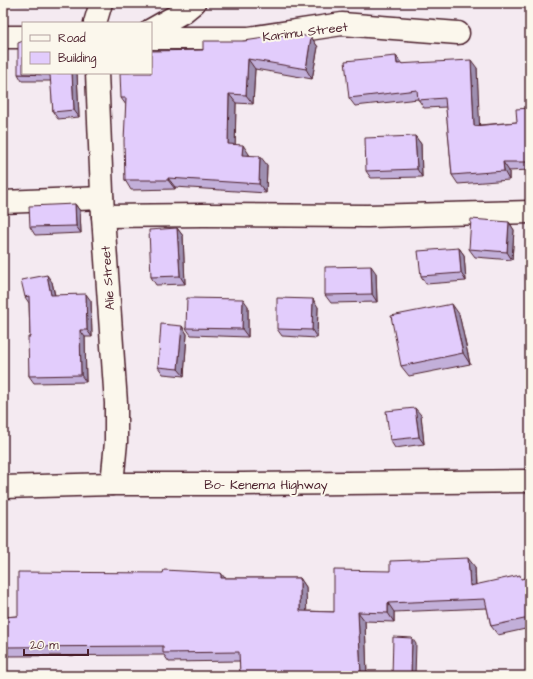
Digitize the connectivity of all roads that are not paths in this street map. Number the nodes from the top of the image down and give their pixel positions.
1 (101, 3) edge
2 (194, 3) edge
3 (95, 22) edge
4 (152, 29) edge
5 (458, 32) dead end
6 (3, 37) edge
7 (22, 37) edge
8 (152, 38) edge
9 (97, 74) edge
10 (3, 202) edge
11 (103, 207) junction
12 (530, 212) edge
13 (530, 480) edge
14 (112, 484) junction
15 (3, 487) edge

1 - 3 main road
2 - 4 main road
5 - 8 main road, Karimu Street
6 - 7 main road
9 - 11 main road, Alie Street
10 - 11 main road
11 - 12 main road
11 - 14 main road, Alie Street
13 - 14 main road, Bo- Kenema Highway
14 - 15 main road, Bo- Kenema Highway

